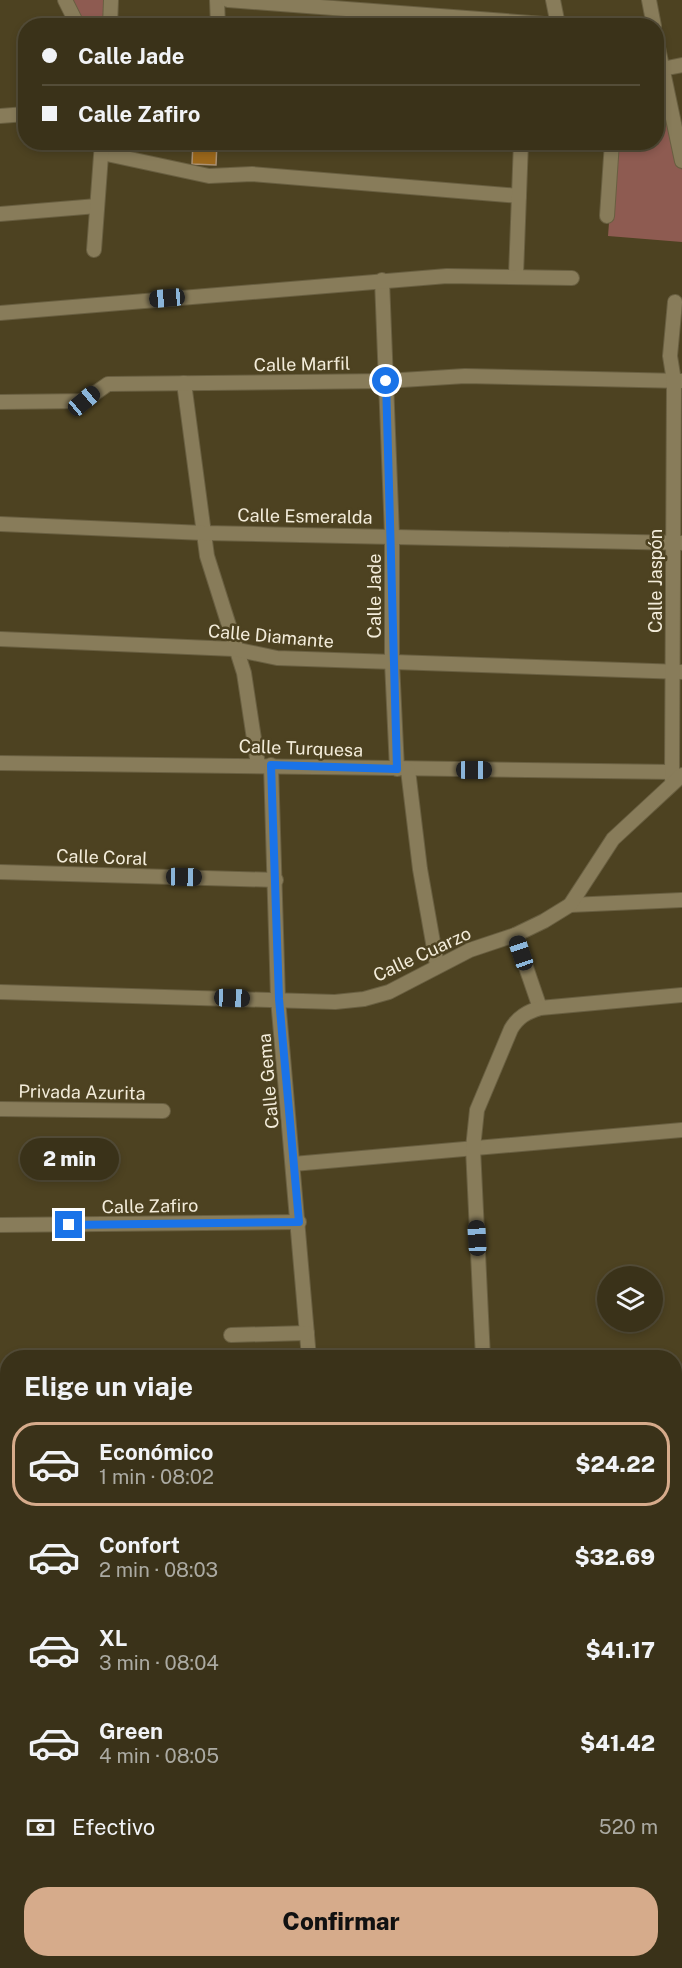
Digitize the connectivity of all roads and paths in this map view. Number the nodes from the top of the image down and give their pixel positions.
1 (65, 0) edge
2 (111, 0) edge
3 (217, 0) edge
4 (228, 0) edge
5 (553, 0) edge
6 (649, 0) edge
7 (74, 18) edge
8 (110, 18) edge
9 (218, 18) edge
10 (470, 18) edge
11 (561, 18) edge
12 (652, 18) edge
13 (682, 65) edge
14 (664, 69) edge
15 (664, 78) edge
16 (0, 102) edge
17 (18, 115) edge
18 (3, 116) edge
19 (102, 150) edge
20 (110, 150) edge
21 (521, 150) edge
22 (611, 150) edge
23 (682, 161) edge
24 (519, 196) junction
25 (97, 206) junction
26 (0, 214) edge
27 (607, 216) dead end
28 (94, 249) dead end
29 (516, 275) junction
30 (572, 278) dead end
31 (382, 280) junction
32 (675, 302) dead end
33 (0, 313) edge
34 (386, 381) junction
35 (678, 381) edge
36 (184, 383) junction
37 (0, 402) edge
38 (0, 524) edge
39 (204, 532) junction
40 (392, 535) junction
41 (678, 543) edge
42 (0, 639) edge
43 (234, 649) junction
44 (392, 662) junction
45 (677, 671) edge
46 (0, 764) edge
47 (264, 765) junction
48 (402, 769) junction
49 (676, 776) edge
50 (0, 872) edge
51 (276, 880) junction
52 (682, 900) edge
53 (570, 905) junction
54 (515, 935) junction
55 (437, 965) junction
56 (0, 992) edge
57 (682, 995) edge
58 (279, 999) junction
59 (540, 1008) junction
60 (0, 1109) edge
61 (163, 1112) dead end
62 (682, 1130) edge
63 (473, 1148) junction
64 (293, 1164) junction
65 (299, 1222) junction
66 (0, 1225) edge
67 (307, 1333) junction
68 (231, 1335) dead end
69 (308, 1350) edge
70 (483, 1350) edge

1 - 7 street
2 - 8 street
3 - 9 street
4 - 10 street
5 - 11 street
6 - 12 street
13 - 14 street
15 - 23 street
16 - 18 street
17 - 18 street
19 - 25 street
20 - 24 street
21 - 24 street
22 - 27 street
24 - 29 street
25 - 26 street
25 - 28 street
29 - 30 street
29 - 31 street
31 - 33 street
31 - 34 street, Calle Jade
32 - 35 street, Calle Jaspón
34 - 35 street, Calle Marfil
34 - 36 street, Calle Marfil
34 - 40 street, Calle Jade
35 - 41 street, Calle Jaspón
36 - 37 street, Calle Marfil
36 - 39 street, Calle Gema
38 - 39 street, Calle Esmeralda
39 - 40 street, Calle Esmeralda
39 - 43 street, Calle Gema
40 - 41 street, Calle Esmeralda
40 - 44 street, Calle Jade
41 - 45 street, Calle Jaspón
42 - 43 street, Calle Diamante
43 - 44 street, Calle Diamante
43 - 47 street, Calle Gema
44 - 45 street, Calle Diamante
44 - 48 street, Calle Jade
45 - 49 street, Calle Jaspón
46 - 47 street, Calle Turquesa
47 - 48 street, Calle Turquesa
47 - 51 street, Calle Gema
48 - 49 street, Calle Turquesa
48 - 55 street, Calle Jade
49 - 53 street, Calle Cuarzo
50 - 51 street, Calle Coral
51 - 58 street, Calle Gema
52 - 53 street
53 - 54 street, Calle Cuarzo
54 - 55 street, Calle Cuarzo
54 - 59 street
55 - 58 street, Calle Cuarzo
56 - 58 street, Calle Cuarzo
57 - 59 street
58 - 64 street, Calle Gema
59 - 63 street
60 - 61 street, Privada Azurita
62 - 63 street
63 - 64 street
63 - 70 street
64 - 65 street, Calle Gema
65 - 66 street, Calle Zafiro
65 - 67 street, Calle Gema
67 - 68 street
67 - 69 street, Calle Gema

